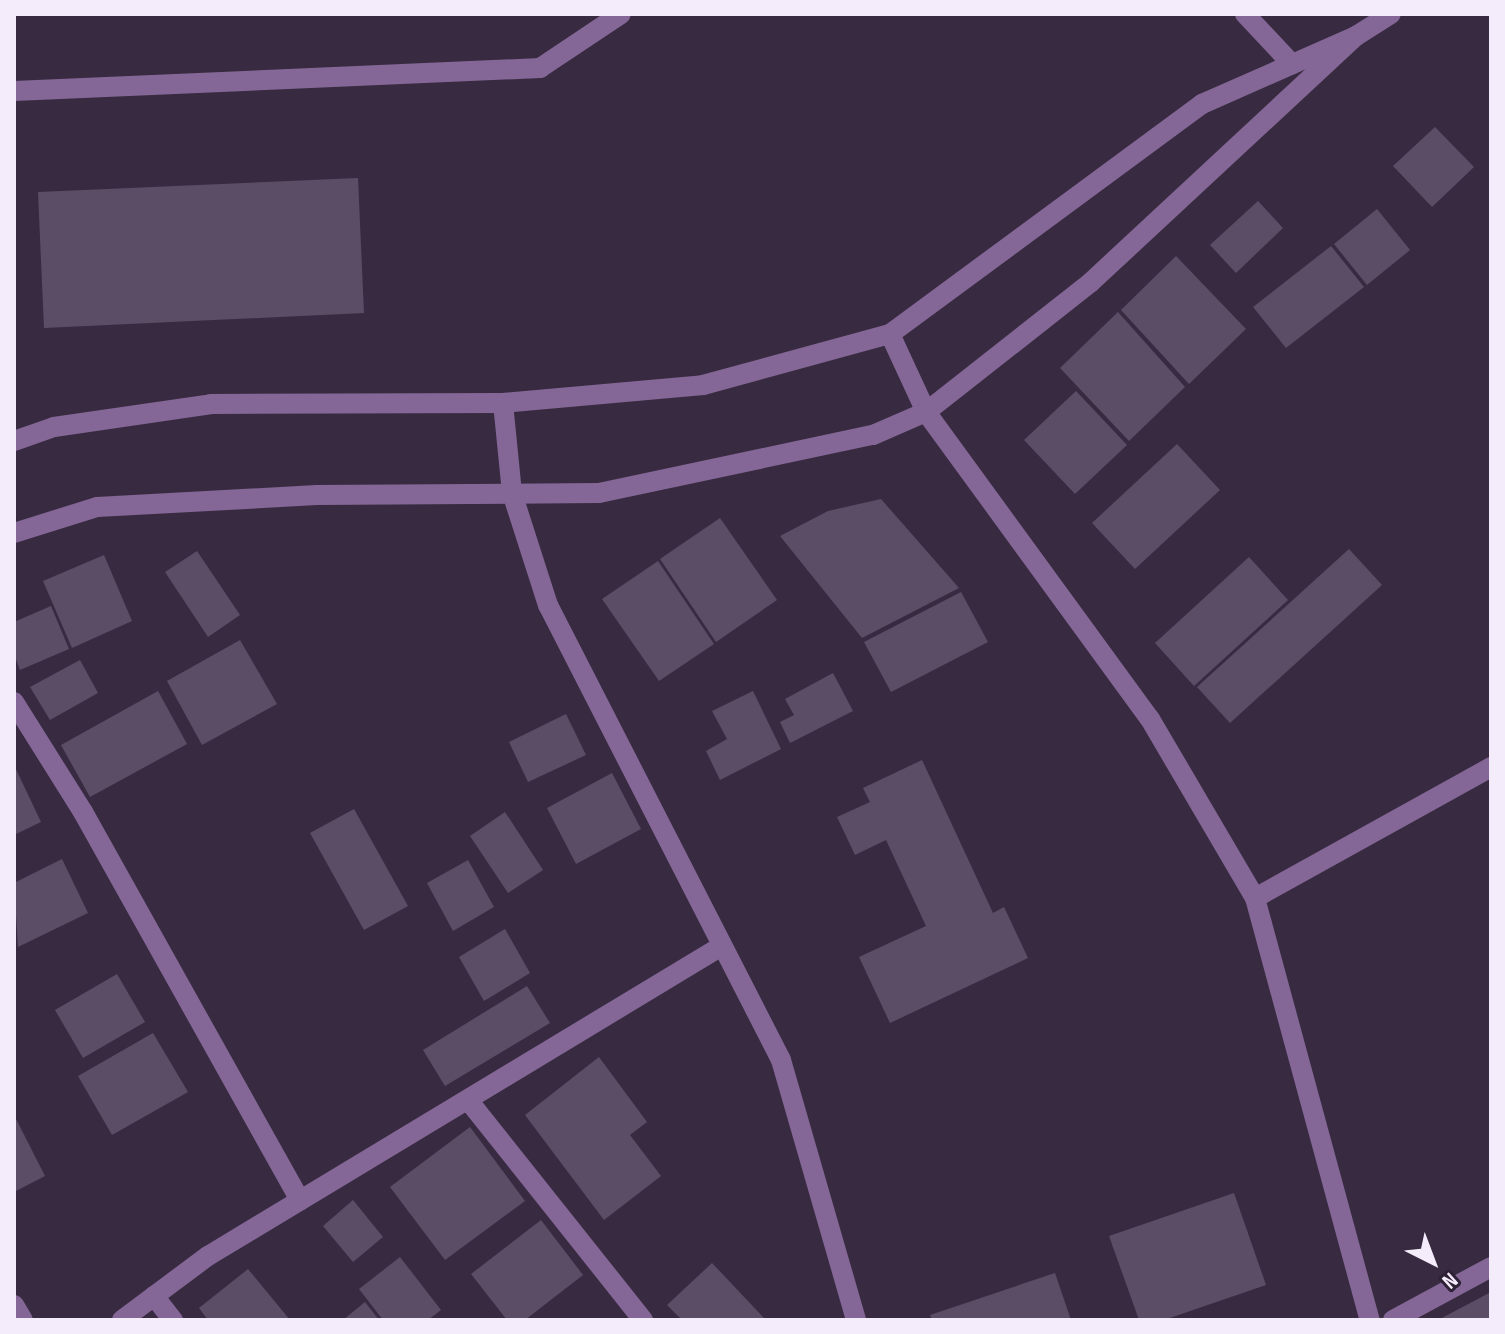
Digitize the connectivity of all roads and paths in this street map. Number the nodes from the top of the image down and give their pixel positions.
1 (621, 14) edge
2 (1245, 14) edge
3 (1391, 14) edge
4 (1356, 36) junction
5 (1292, 64) junction
6 (14, 91) edge
7 (890, 334) junction
8 (503, 403) junction
9 (926, 412) junction
10 (14, 441) edge
11 (512, 493) junction
12 (14, 533) edge
13 (14, 702) edge
14 (1491, 767) edge
15 (1255, 898) junction
16 (720, 947) junction
17 (468, 1100) junction
18 (300, 1201) junction
19 (1491, 1267) edge
20 (154, 1296) junction
21 (14, 1305) edge
22 (23, 1320) edge
23 (122, 1320) edge
24 (173, 1320) edge
25 (643, 1320) edge
26 (856, 1320) edge
27 (1370, 1320) edge
28 (1393, 1320) edge

1 - 6 street
2 - 5 street
3 - 4 street
4 - 5 street
4 - 9 street
5 - 7 street
7 - 8 street
7 - 9 street
8 - 10 street
8 - 11 street
9 - 11 street
9 - 15 street
11 - 12 street
11 - 16 street
13 - 18 street
14 - 15 street
15 - 27 street
16 - 17 street
16 - 26 street
17 - 18 street
17 - 25 street
18 - 20 street
19 - 28 street
20 - 23 street
20 - 24 street
21 - 22 street

